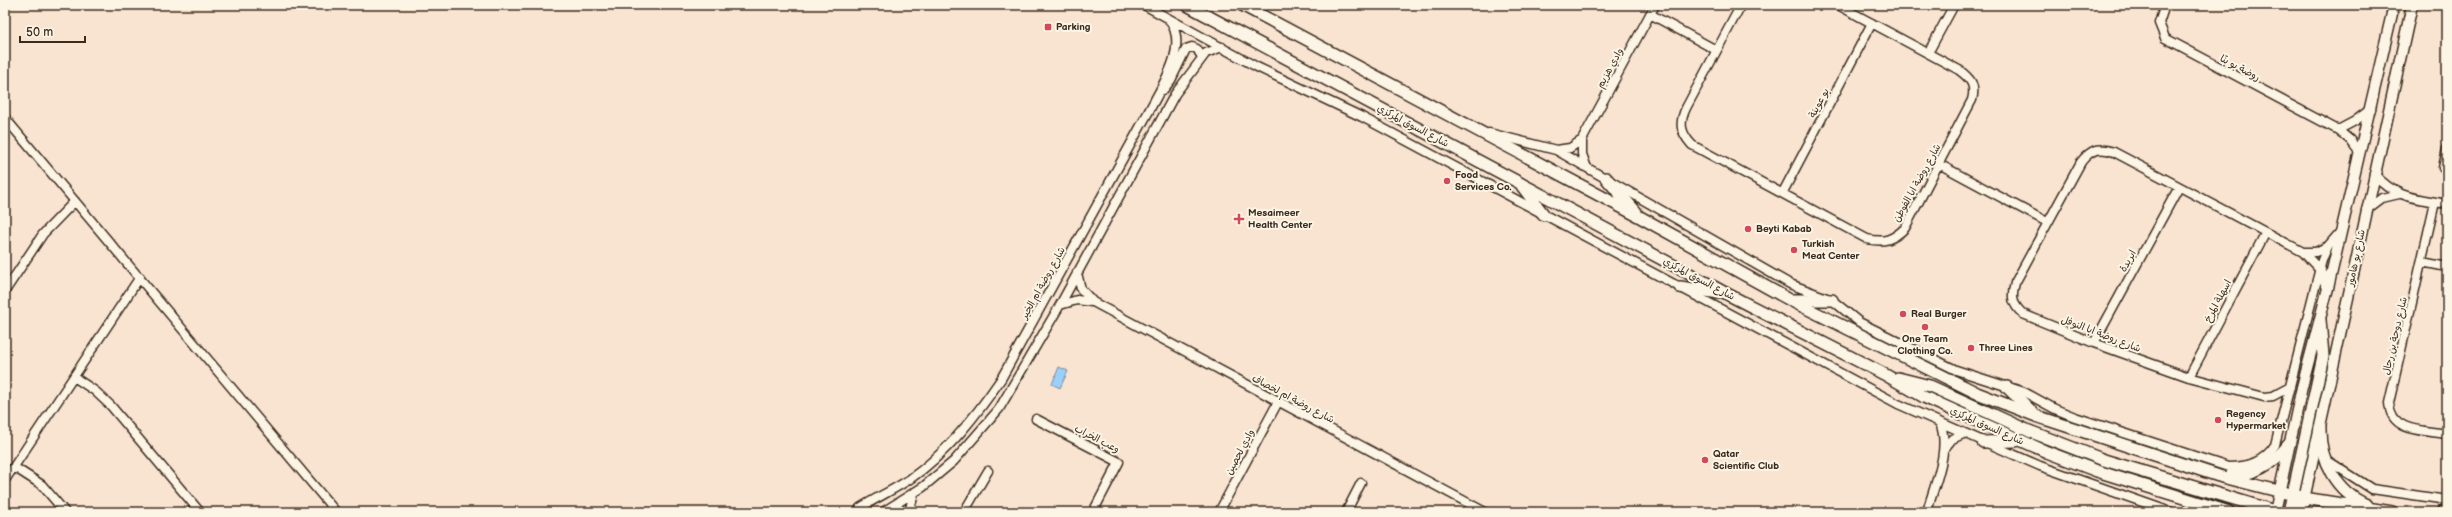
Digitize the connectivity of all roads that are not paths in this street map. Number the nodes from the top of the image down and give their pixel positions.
1 (1144, 5) edge
2 (1187, 5) edge
3 (1242, 5) edge
4 (1655, 5) edge
5 (1741, 5) edge
6 (1838, 5) edge
7 (1954, 5) edge
8 (2165, 5) edge
9 (2394, 5) edge
10 (2412, 5) edge
11 (1256, 8) edge
12 (1650, 14) junction
13 (1167, 18) junction
14 (1872, 23) junction
15 (1222, 47) junction
16 (1716, 50) junction
17 (1928, 53) junction
18 (1202, 57) junction
19 (1157, 95) junction
20 (2371, 109) junction
21 (5, 118) edge
22 (1476, 129) junction
23 (2338, 130) junction
24 (1582, 140) junction
25 (2447, 149) edge
26 (1556, 150) junction
27 (2360, 153) junction
28 (1940, 164) junction
29 (1587, 168) junction
30 (2443, 168) dead end
31 (2374, 174) junction
32 (1606, 178) junction
33 (1520, 183) junction
34 (2179, 187) junction
35 (1783, 192) junction
36 (2399, 194) junction
37 (75, 201) junction
38 (2436, 202) junction
39 (2447, 204) edge
40 (2365, 211) junction
41 (1544, 214) junction
42 (1640, 217) junction
43 (2047, 222) junction
44 (2340, 232) junction
45 (2265, 234) junction
46 (2328, 246) junction
47 (2303, 252) junction
48 (2422, 262) junction
49 (2447, 267) edge
50 (2320, 270) junction
51 (1077, 273) junction
52 (140, 277) junction
53 (1680, 287) junction
54 (2328, 288) junction
55 (5, 291) edge
56 (1729, 295) junction
57 (1790, 300) junction
58 (1832, 300) junction
59 (1093, 302) junction
60 (1060, 305) junction
61 (2320, 320) junction
62 (2094, 343) junction
63 (1884, 374) junction
64 (74, 377) junction
65 (2189, 377) junction
66 (2007, 387) junction
67 (2290, 387) junction
68 (2273, 396) junction
69 (1278, 402) junction
70 (2286, 404) junction
71 (2036, 416) junction
72 (1036, 419) dead end
73 (1940, 423) junction
74 (2320, 426) junction
75 (1963, 434) junction
76 (2447, 434) edge
77 (2020, 441) junction
78 (1983, 442) junction
79 (2289, 444) junction
80 (1943, 449) junction
81 (2324, 458) junction
82 (14, 467) junction
83 (988, 471) dead end
84 (2220, 476) junction
85 (5, 480) edge
86 (1361, 482) dead end
87 (2279, 492) junction
88 (914, 493) junction
89 (2291, 495) junction
90 (2305, 498) junction
91 (2447, 500) edge
92 (2203, 504) junction
93 (1472, 509) edge
94 (884, 511) edge
95 (2386, 511) edge
96 (2447, 511) edge
97 (65, 512) edge
98 (200, 512) edge
99 (336, 512) edge
100 (858, 512) edge
101 (898, 512) edge
102 (909, 512) edge
103 (964, 512) edge
104 (1093, 512) edge
105 (1220, 512) edge
106 (1346, 512) edge
107 (1485, 512) edge
108 (1927, 512) edge
109 (2171, 512) edge
110 (2214, 512) edge
111 (2229, 512) edge
112 (2276, 512) edge
113 (2288, 512) edge
114 (2294, 512) edge
115 (2302, 512) edge
116 (2443, 512) edge

1 - 13 street, شارع السوق المركزي
2 - 33 main road, شارع السوق المركزي
3 - 11 main road
4 - 12 street, وادي هزيم
5 - 16 street, شارع روضة ابا الفوطن
6 - 14 street, شارع روضة ابا الفوطن
7 - 17 street
8 - 23 street, روضة بو بنّا
9 - 20 street, شارع بو هامور
10 - 31 street, شارع بو هامور
11 - 22 main road
12 - 16 street
12 - 24 street, وادي هزيم
13 - 15 street, شارع السوق المركزي
13 - 19 street, شارع روضة ام الخير
14 - 17 street, شارع روضة ابا الفوطن
14 - 35 street, بو عوينة
15 - 18 street
15 - 41 street, شارع السوق المركزي
16 - 35 street, شارع روضة ابا الفوطن
17 - 28 street, شارع روضة ابا الفوطن
18 - 19 street
18 - 51 street
19 - 100 street, شارع روضة ام الخير
20 - 23 street
20 - 27 street, شارع بو هامور
21 - 37 street
22 - 26 street
22 - 42 main road
23 - 27 street, روضة بو بنّا
24 - 26 street
24 - 29 street
25 - 30 street
26 - 29 street
27 - 44 street, شارع بو هامور
28 - 35 street, شارع روضة ابا الفوطن
28 - 43 street
29 - 32 street
31 - 36 street
31 - 40 street, شارع بو هامور
32 - 42 main road
32 - 58 street
33 - 41 main road
33 - 56 main road, شارع السوق المركزي
34 - 43 street, شارع روضة ابا النوفل
34 - 45 street, شارع روضة ابا النوفل
34 - 62 street, ابريدة
36 - 38 street
36 - 40 street
37 - 52 street
37 - 55 street
38 - 39 street
38 - 48 street, شارع دوحة بن رحال
40 - 74 street, شارع بو هامور
41 - 53 street, شارع السوق المركزي
42 - 57 main road
43 - 62 street, شارع روضة ابا النوفل
44 - 46 street, شارع بو هامور
44 - 54 street, شارع بو هامور
45 - 47 street, شارع روضة ابا النوفل
45 - 65 street, اسهلة المرخ
46 - 47 street
46 - 50 street, شارع بو هامور
47 - 50 street, شارع روضة ابا النوفل
48 - 49 street
48 - 76 street, شارع دوحة بن رحال
50 - 54 street
50 - 67 street, شارع بو هامور
51 - 59 street, شارع روضة ام لخصاف
51 - 60 street
52 - 64 street
52 - 99 street
53 - 56 main road
53 - 73 street, شارع السوق المركزي
54 - 61 street, شارع بو هامور
56 - 63 main road, شارع السوق المركزي
57 - 58 main road
57 - 71 main road
58 - 66 street
59 - 60 street, شارع روضة ام لخصاف
59 - 69 street, شارع روضة ام لخصاف
60 - 88 street
61 - 79 street, شارع بو هامور
61 - 89 main road
62 - 65 street, شارع روضة ابا النوفل
63 - 77 main road, شارع السوق المركزي
63 - 112 main road
64 - 82 street
64 - 98 street
65 - 68 street, شارع روضة ابا النوفل
66 - 70 street, شارع بو هامور
66 - 71 main road
67 - 68 street
67 - 70 street, شارع بو هامور
68 - 70 street, شارع روضة ابا النوفل
69 - 93 street, شارع روضة ام لخصاف
69 - 105 street, وادي لحصين
71 - 84 main road
72 - 104 street, وعب الخراب
73 - 75 street, شارع السوق المركزي
73 - 80 street
74 - 81 main road
74 - 90 street, شارع بو هامور
75 - 78 street, شارع السوق المركزي
75 - 80 street
77 - 78 main road
77 - 92 main road, شارع السوق المركزي
78 - 109 street, شارع السوق المركزي
79 - 84 main road
79 - 87 street, شارع بو هامور
80 - 108 street
81 - 91 street
81 - 95 main road
82 - 85 street
82 - 97 street
83 - 103 street
84 - 87 main road
86 - 106 street
87 - 89 main road
87 - 112 street, شارع بو هامور
87 - 113 main road
88 - 94 street
88 - 102 street
89 - 90 main road
89 - 113 main road
90 - 95 main road
90 - 114 main road
90 - 115 street, شارع بو هامور
92 - 110 main road
92 - 111 main road, شارع السوق المركزي
93 - 107 street, شارع روضة ام لخصاف
94 - 101 street
96 - 116 main road

